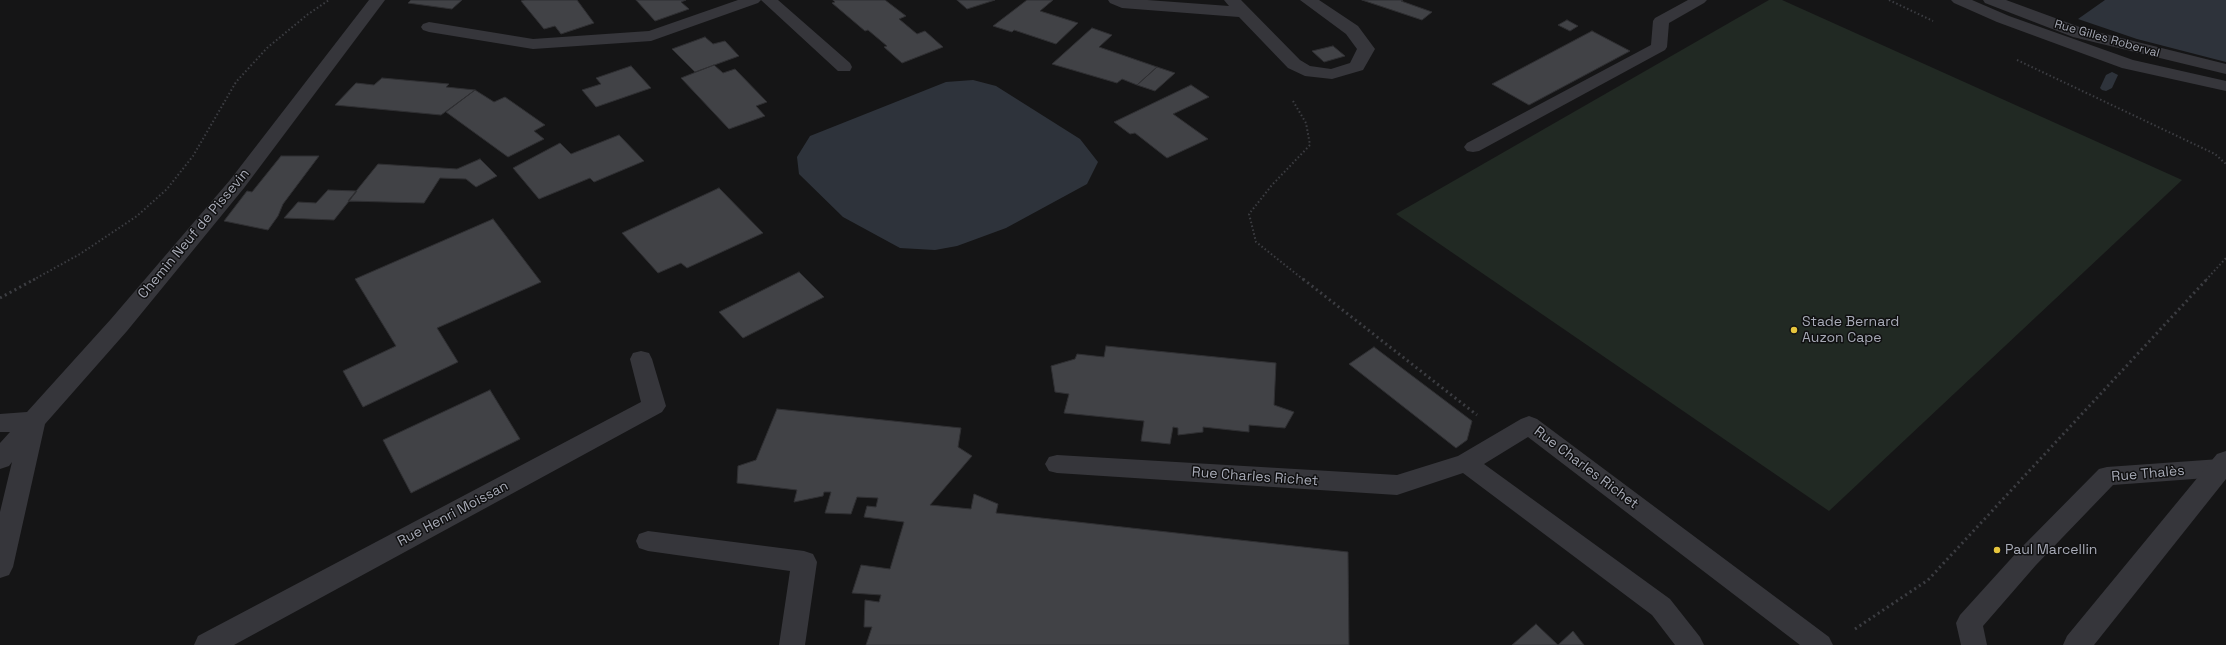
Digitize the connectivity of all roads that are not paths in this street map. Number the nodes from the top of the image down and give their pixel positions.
1 (377, 0) edge
2 (753, 0) edge
3 (769, 0) edge
4 (1116, 0) edge
5 (1308, 0) edge
6 (1699, 0) edge
7 (1959, 0) edge
8 (1991, 0) edge
9 (1237, 6) edge
10 (429, 27) dead end
11 (844, 67) dead end
12 (2226, 69) edge
13 (2226, 86) edge
14 (1473, 147) dead end
15 (641, 359) dead end
16 (34, 421) junction
17 (0, 423) edge
18 (0, 459) edge
19 (1466, 463) junction
20 (1057, 464) dead end
21 (2223, 464) edge
22 (648, 541) dead end
23 (0, 567) edge
24 (208, 645) edge
25 (792, 645) edge
26 (1691, 645) edge
27 (1820, 645) edge
28 (1974, 645) edge
29 (2077, 645) edge

1 - 16 street, Chemin Neuf de Pissevin
2 - 10 lane
3 - 11 lane
4 - 9 street
5 - 9 street
6 - 14 lane
7 - 13 lane
8 - 12 street, Rue Gilles Roberval
15 - 24 street, Rue Henri Moissan
16 - 17 street
16 - 18 street, Chemin Neuf de Pissevin
16 - 23 street
19 - 20 lane, Rue Charles Richet
19 - 26 lane
19 - 27 lane, Rue Charles Richet
21 - 28 lane, Rue Thalès
21 - 29 street, Rue Thalès
22 - 25 lane

